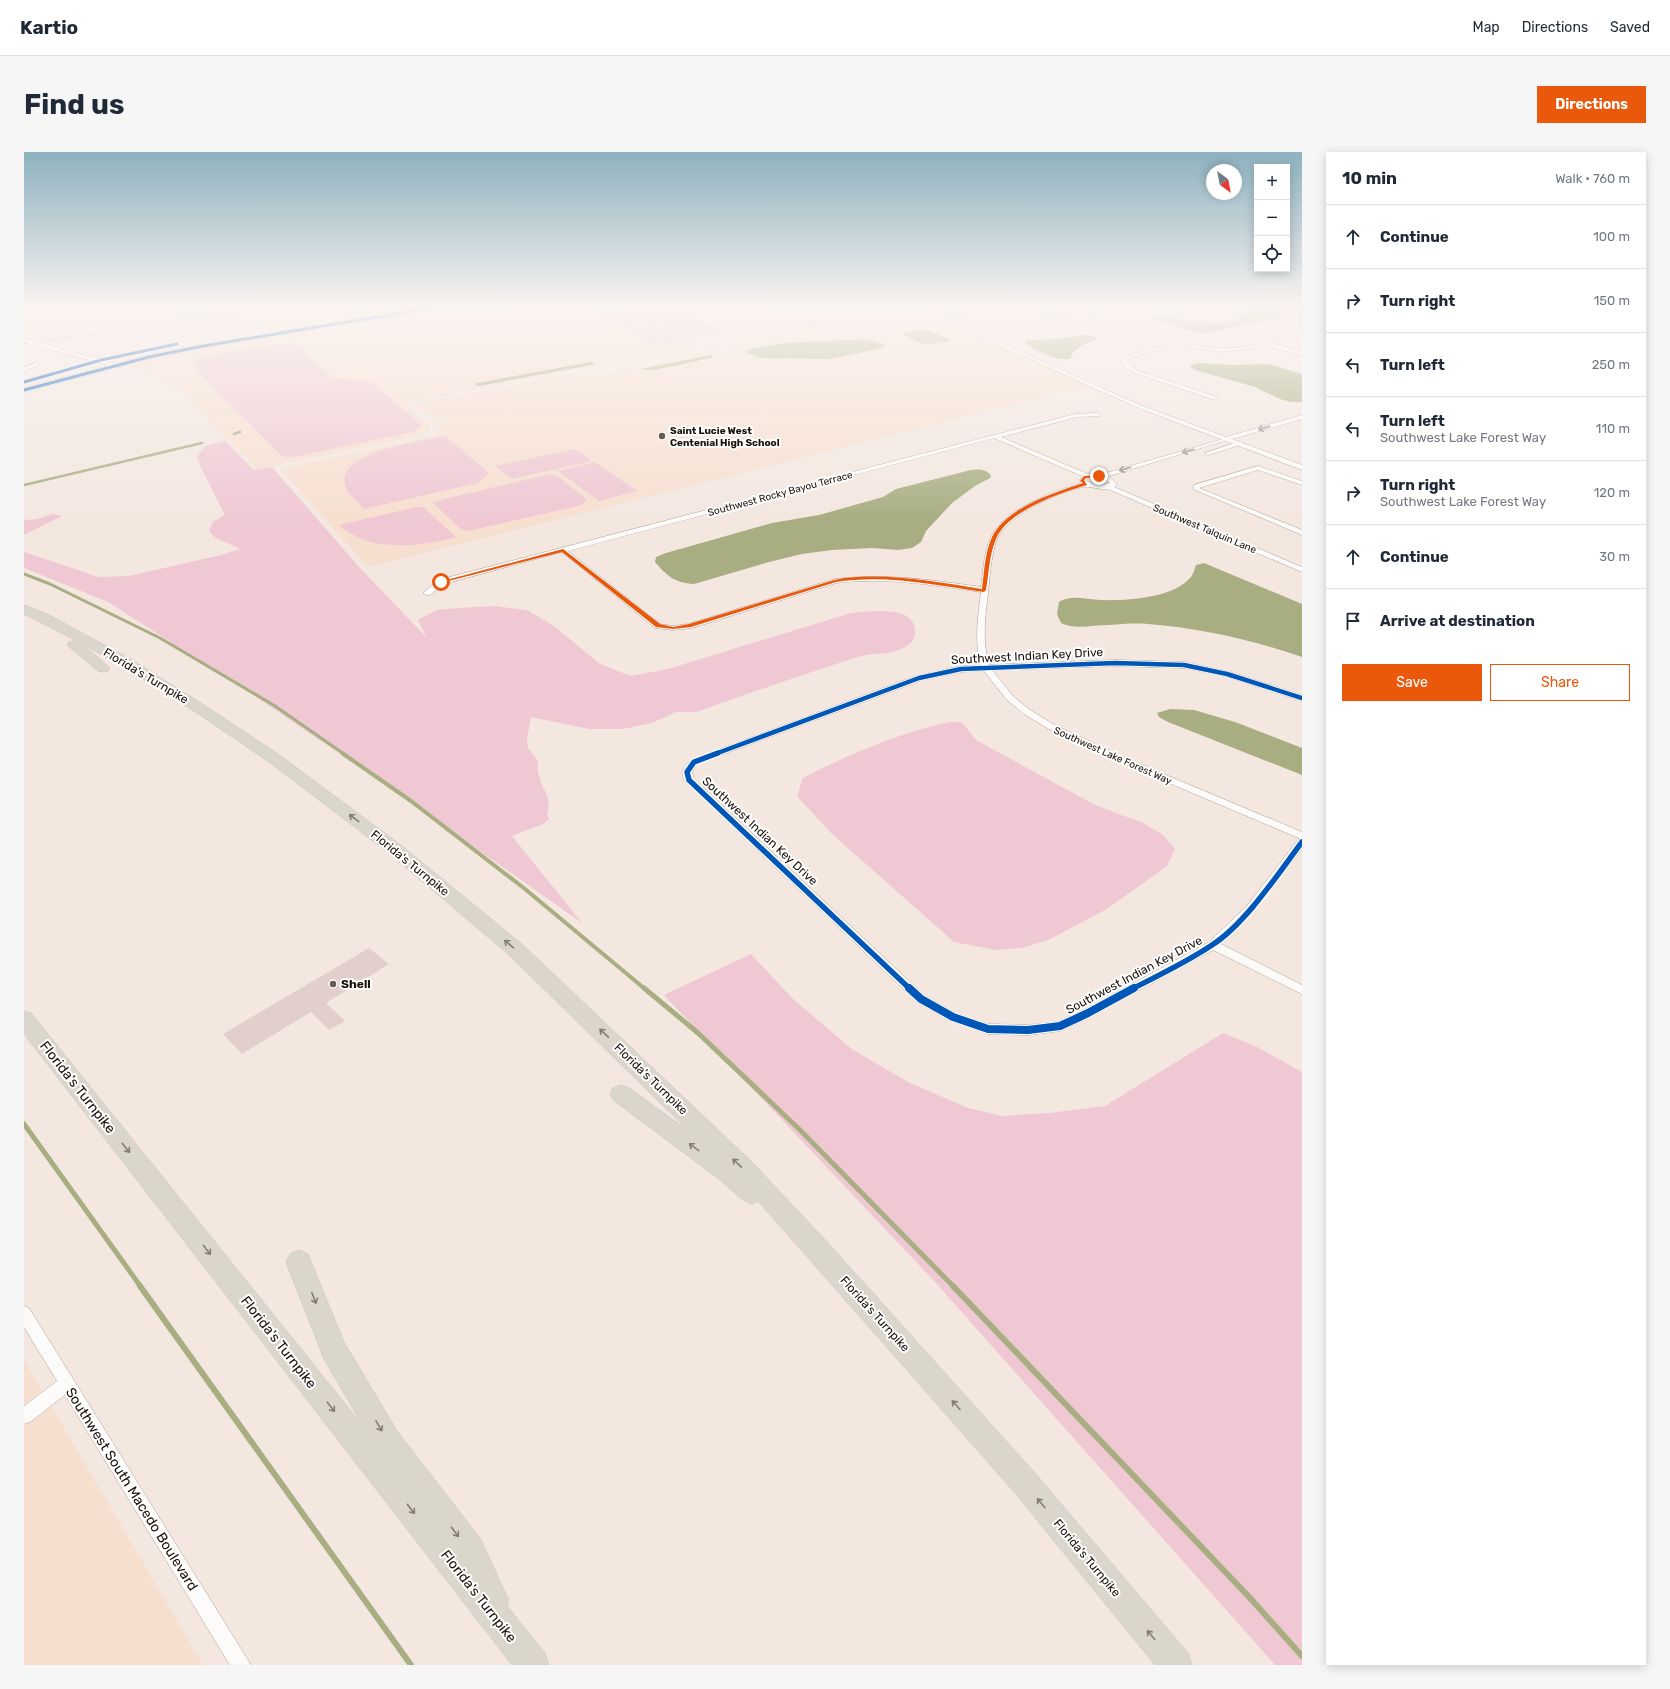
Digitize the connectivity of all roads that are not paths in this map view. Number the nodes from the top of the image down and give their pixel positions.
1 (36, 379) edge
2 (66, 379) edge
3 (1075, 379) edge
4 (1157, 379) edge
5 (24, 382) edge
6 (24, 390) edge
7 (1215, 398) dead end
8 (1098, 415) dead end
9 (1302, 417) edge
10 (1302, 424) edge
11 (996, 437) junction
12 (1225, 439) junction
13 (1238, 444) junction
14 (1201, 455) dead end
15 (1151, 462) junction
16 (1164, 466) dead end
17 (1302, 468) edge
18 (1132, 475) dead end
19 (1099, 476) junction
20 (1086, 480) junction
21 (1111, 484) junction
22 (1302, 484) edge
23 (1302, 533) edge
24 (563, 550) junction
25 (1302, 570) edge
26 (984, 590) junction
27 (427, 593) dead end
28 (24, 611) edge
29 (103, 668) dead end
30 (986, 668) junction
31 (1302, 698) edge
32 (1302, 836) edge
33 (1302, 842) edge
34 (1213, 945) junction
35 (1302, 990) edge
36 (24, 1019) edge
37 (621, 1094) dead end
38 (821, 1253) junction
39 (300, 1262) dead end
40 (24, 1313) edge
41 (67, 1384) junction
42 (24, 1416) edge
43 (508, 1633) junction
44 (241, 1665) edge
45 (533, 1665) edge
46 (1176, 1665) edge

1 - 5 main road
2 - 6 main road
3 - 12 street
4 - 7 street
8 - 11 street, Southwest Rocky Bayou Terrace
9 -> 12 street
10 - 13 street
11 - 20 street
11 - 24 street, Southwest Rocky Bayou Terrace
12 - 13 street
12 -> 15 street
13 - 14 street
13 - 17 street
15 - 16 street
15 -> 19 street
18 - 21 street
19 - 20 street
19 - 21 street, Southwest Talquin Lane
20 - 21 street
20 - 26 street, Southwest Lake Forest Way
21 - 25 street, Southwest Talquin Lane
22 - 23 street
24 - 26 street
24 - 27 street, Southwest Rocky Bayou Terrace
26 - 30 street, Southwest Lake Forest Way
28 - 29 highway
38 -> 28 highway, Florida's Turnpike
30 - 31 street, Southwest Indian Key Drive
30 - 32 street, Southwest Lake Forest Way
30 - 34 street, Southwest Indian Key Drive
33 - 34 street, Southwest Indian Key Drive
34 - 35 street
36 -> 43 highway, Florida's Turnpike
38 -> 37 highway
46 -> 38 highway, Florida's Turnpike
39 -> 43 highway
40 - 41 street, Southwest South Macedo Boulevard
41 - 42 street
41 - 44 street, Southwest South Macedo Boulevard
43 - 45 highway, Florida's Turnpike

